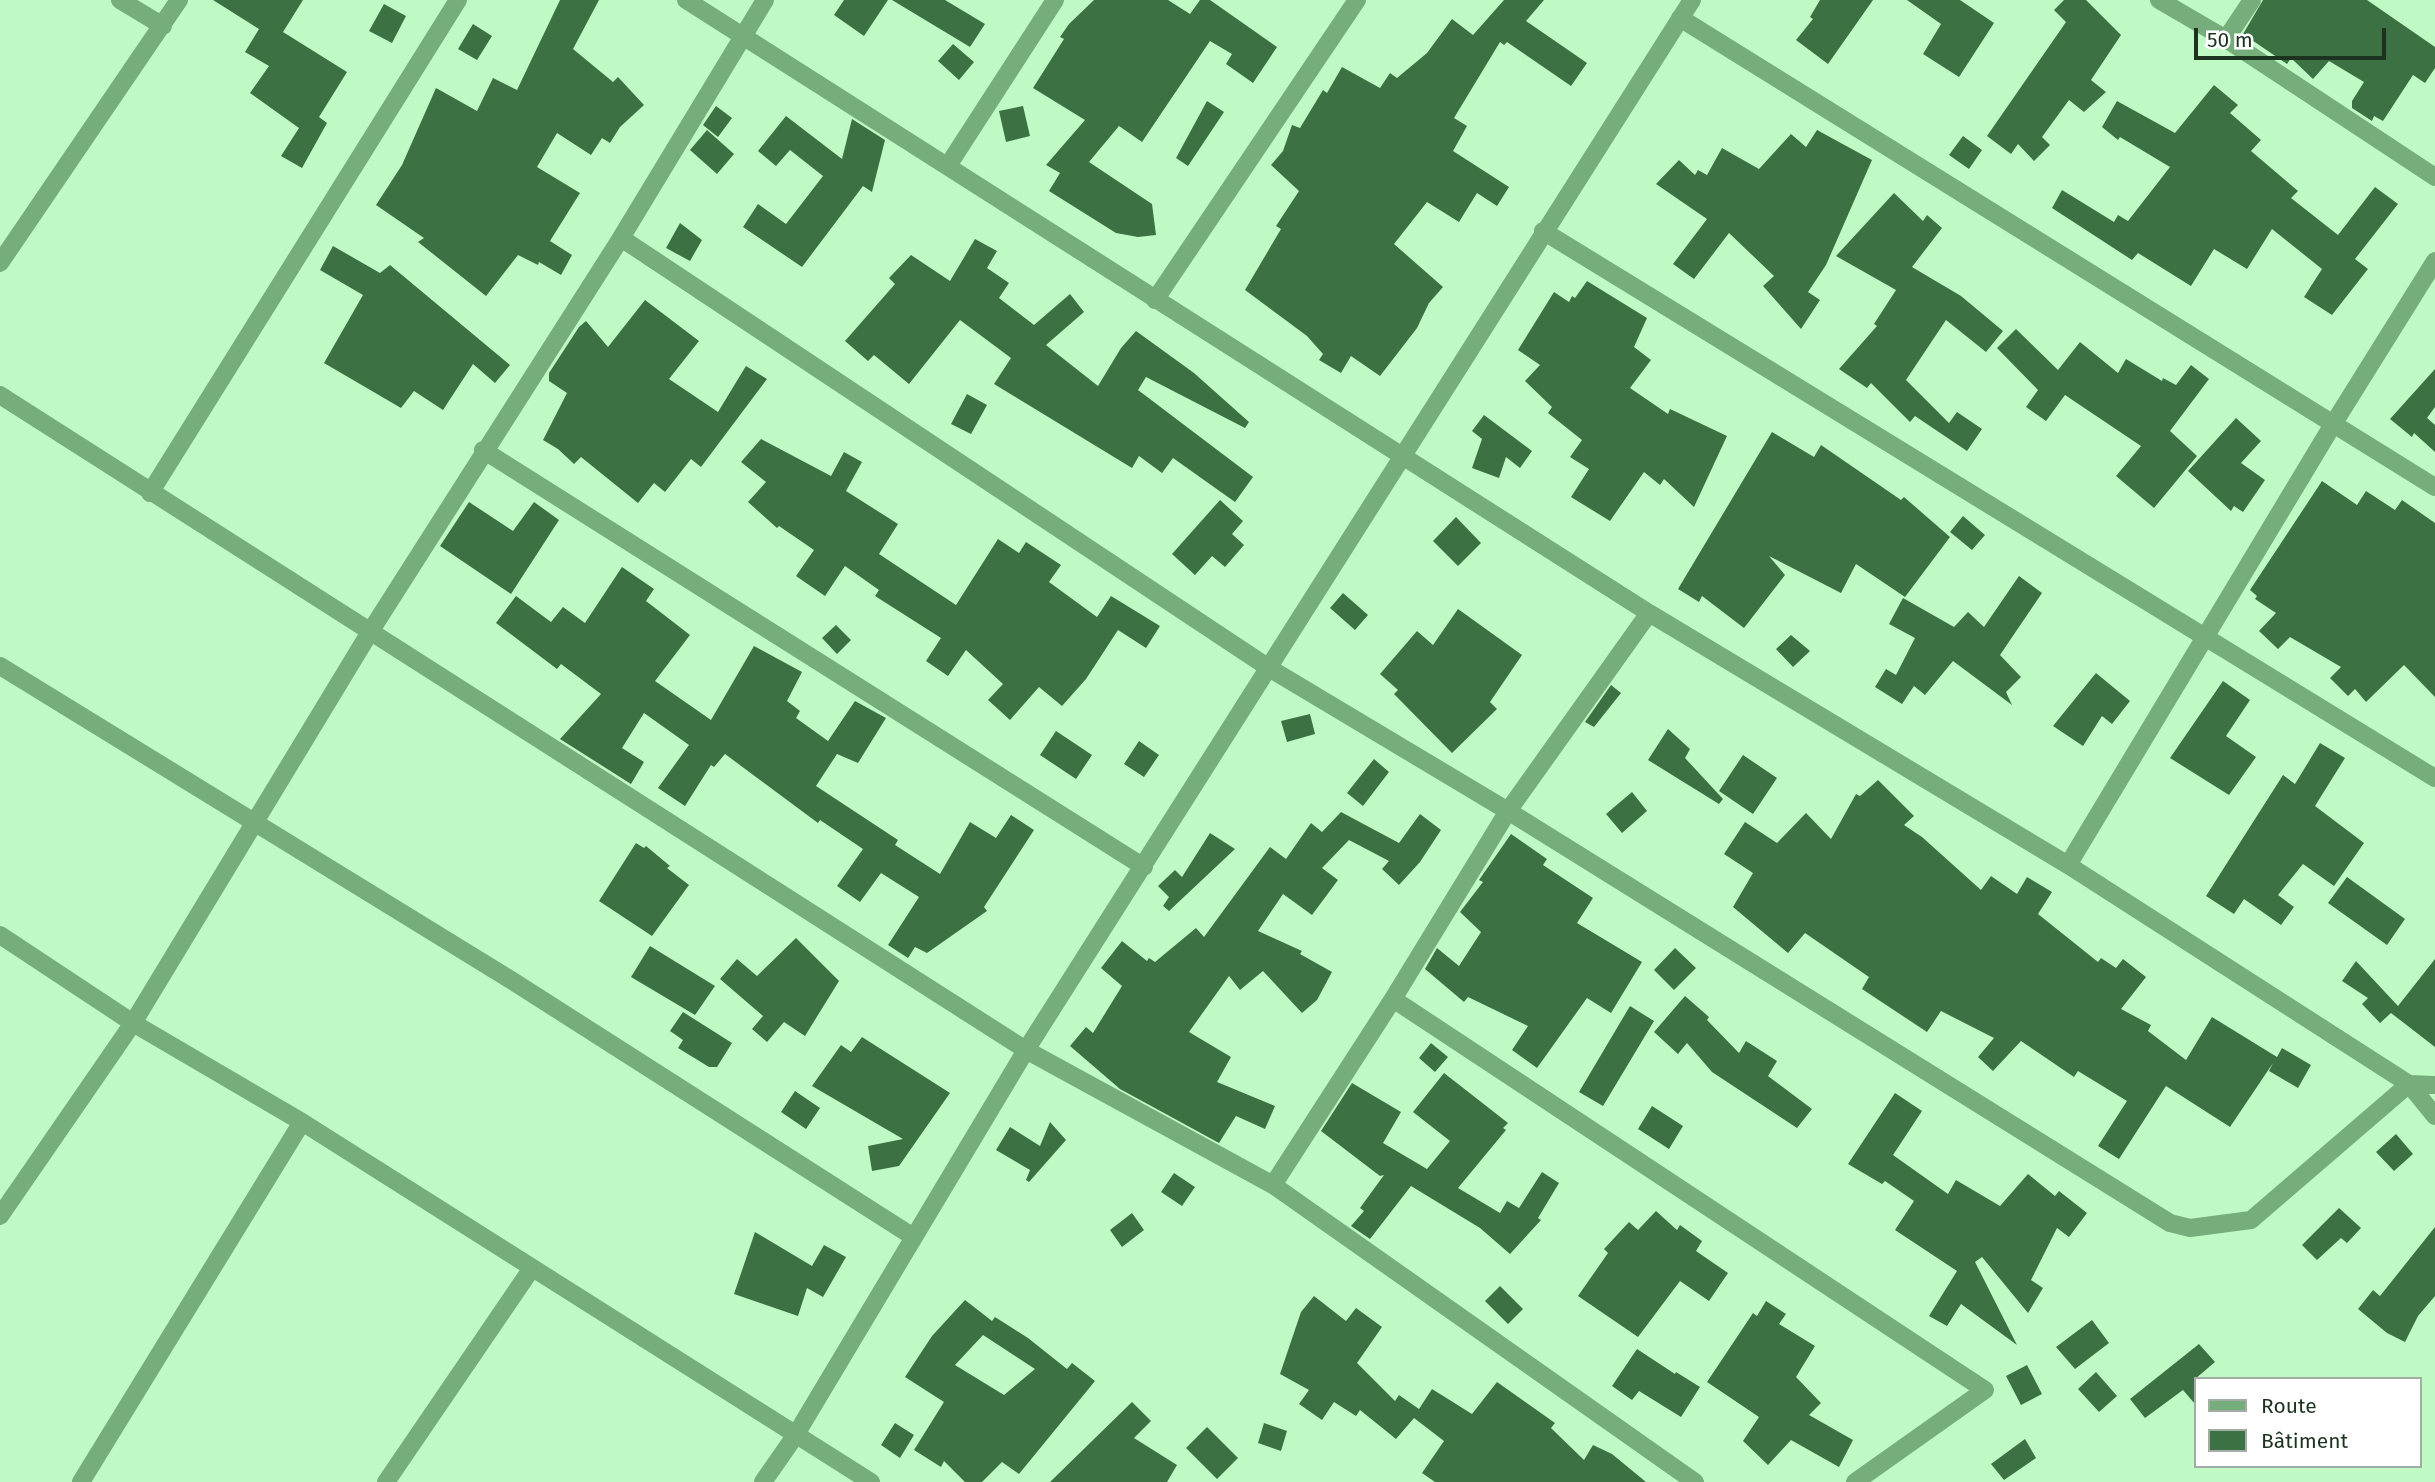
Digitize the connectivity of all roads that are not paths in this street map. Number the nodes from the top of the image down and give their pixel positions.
1 (120, 0) edge
2 (179, 0) edge
3 (458, 0) edge
4 (686, 0) edge
5 (765, 0) edge
6 (1055, 0) edge
7 (1357, 0) edge
8 (1692, 0) edge
9 (2159, 0) edge
10 (2252, 0) edge
11 (1680, 18) junction
12 (163, 26) junction
13 (744, 36) junction
14 (2226, 39) junction
15 (949, 164) junction
16 (2435, 177) edge
17 (1543, 231) junction
18 (621, 238) junction
19 (2435, 261) edge
20 (0, 263) edge
21 (1155, 300) junction
22 (0, 395) edge
23 (2332, 426) junction
24 (483, 450) junction
25 (1402, 457) junction
26 (2435, 487) edge
27 (149, 493) junction
28 (1649, 613) junction
29 (370, 632) junction
30 (2206, 635) junction
31 (0, 666) edge
32 (1269, 668) junction
33 (2435, 778) edge
34 (1508, 811) junction
35 (254, 824) junction
36 (2068, 865) junction
37 (1144, 867) junction
38 (0, 935) edge
39 (1393, 999) junction
40 (133, 1023) junction
41 (1026, 1050) junction
42 (2409, 1084) junction
43 (2435, 1085) edge
44 (2435, 1116) edge
45 (303, 1122) junction
46 (1273, 1185) junction
47 (6, 1192) edge
48 (0, 1216) edge
49 (912, 1236) junction
50 (532, 1268) junction
51 (795, 1436) junction
52 (80, 1482) edge
53 (386, 1482) edge
54 (763, 1482) edge
55 (871, 1482) edge
56 (1695, 1482) edge
57 (1855, 1482) edge

1 - 12 street
2 - 12 street
3 - 27 street
4 - 13 street
5 - 13 street
6 - 15 street
7 - 21 street
8 - 11 street
9 - 14 street
10 - 14 street
11 - 17 street
11 - 23 street
12 - 20 street
13 - 15 street
13 - 18 street
14 - 16 street
15 - 21 street
17 - 25 street
17 - 30 street
18 - 24 street
18 - 32 street
19 - 23 street
21 - 25 street
22 - 27 street
23 - 26 street
23 - 30 street
24 - 29 street
24 - 37 street
25 - 28 street
25 - 32 street
27 - 29 street
28 - 34 street
28 - 36 street
29 - 35 street
29 - 41 street
30 - 33 street
30 - 36 street
31 - 35 street
32 - 34 street
32 - 37 street
34 - 39 street
34 - 42 street
35 - 40 street
35 - 49 street
36 - 42 street
37 - 41 street
38 - 40 street
39 - 46 street
39 - 57 street
40 - 45 street
40 - 47 street
41 - 46 street
41 - 49 street
42 - 43 street
42 - 44 street
45 - 50 street
45 - 52 street
46 - 56 street
47 - 48 street
49 - 51 street
50 - 51 street
50 - 53 street
51 - 54 street
51 - 55 street

